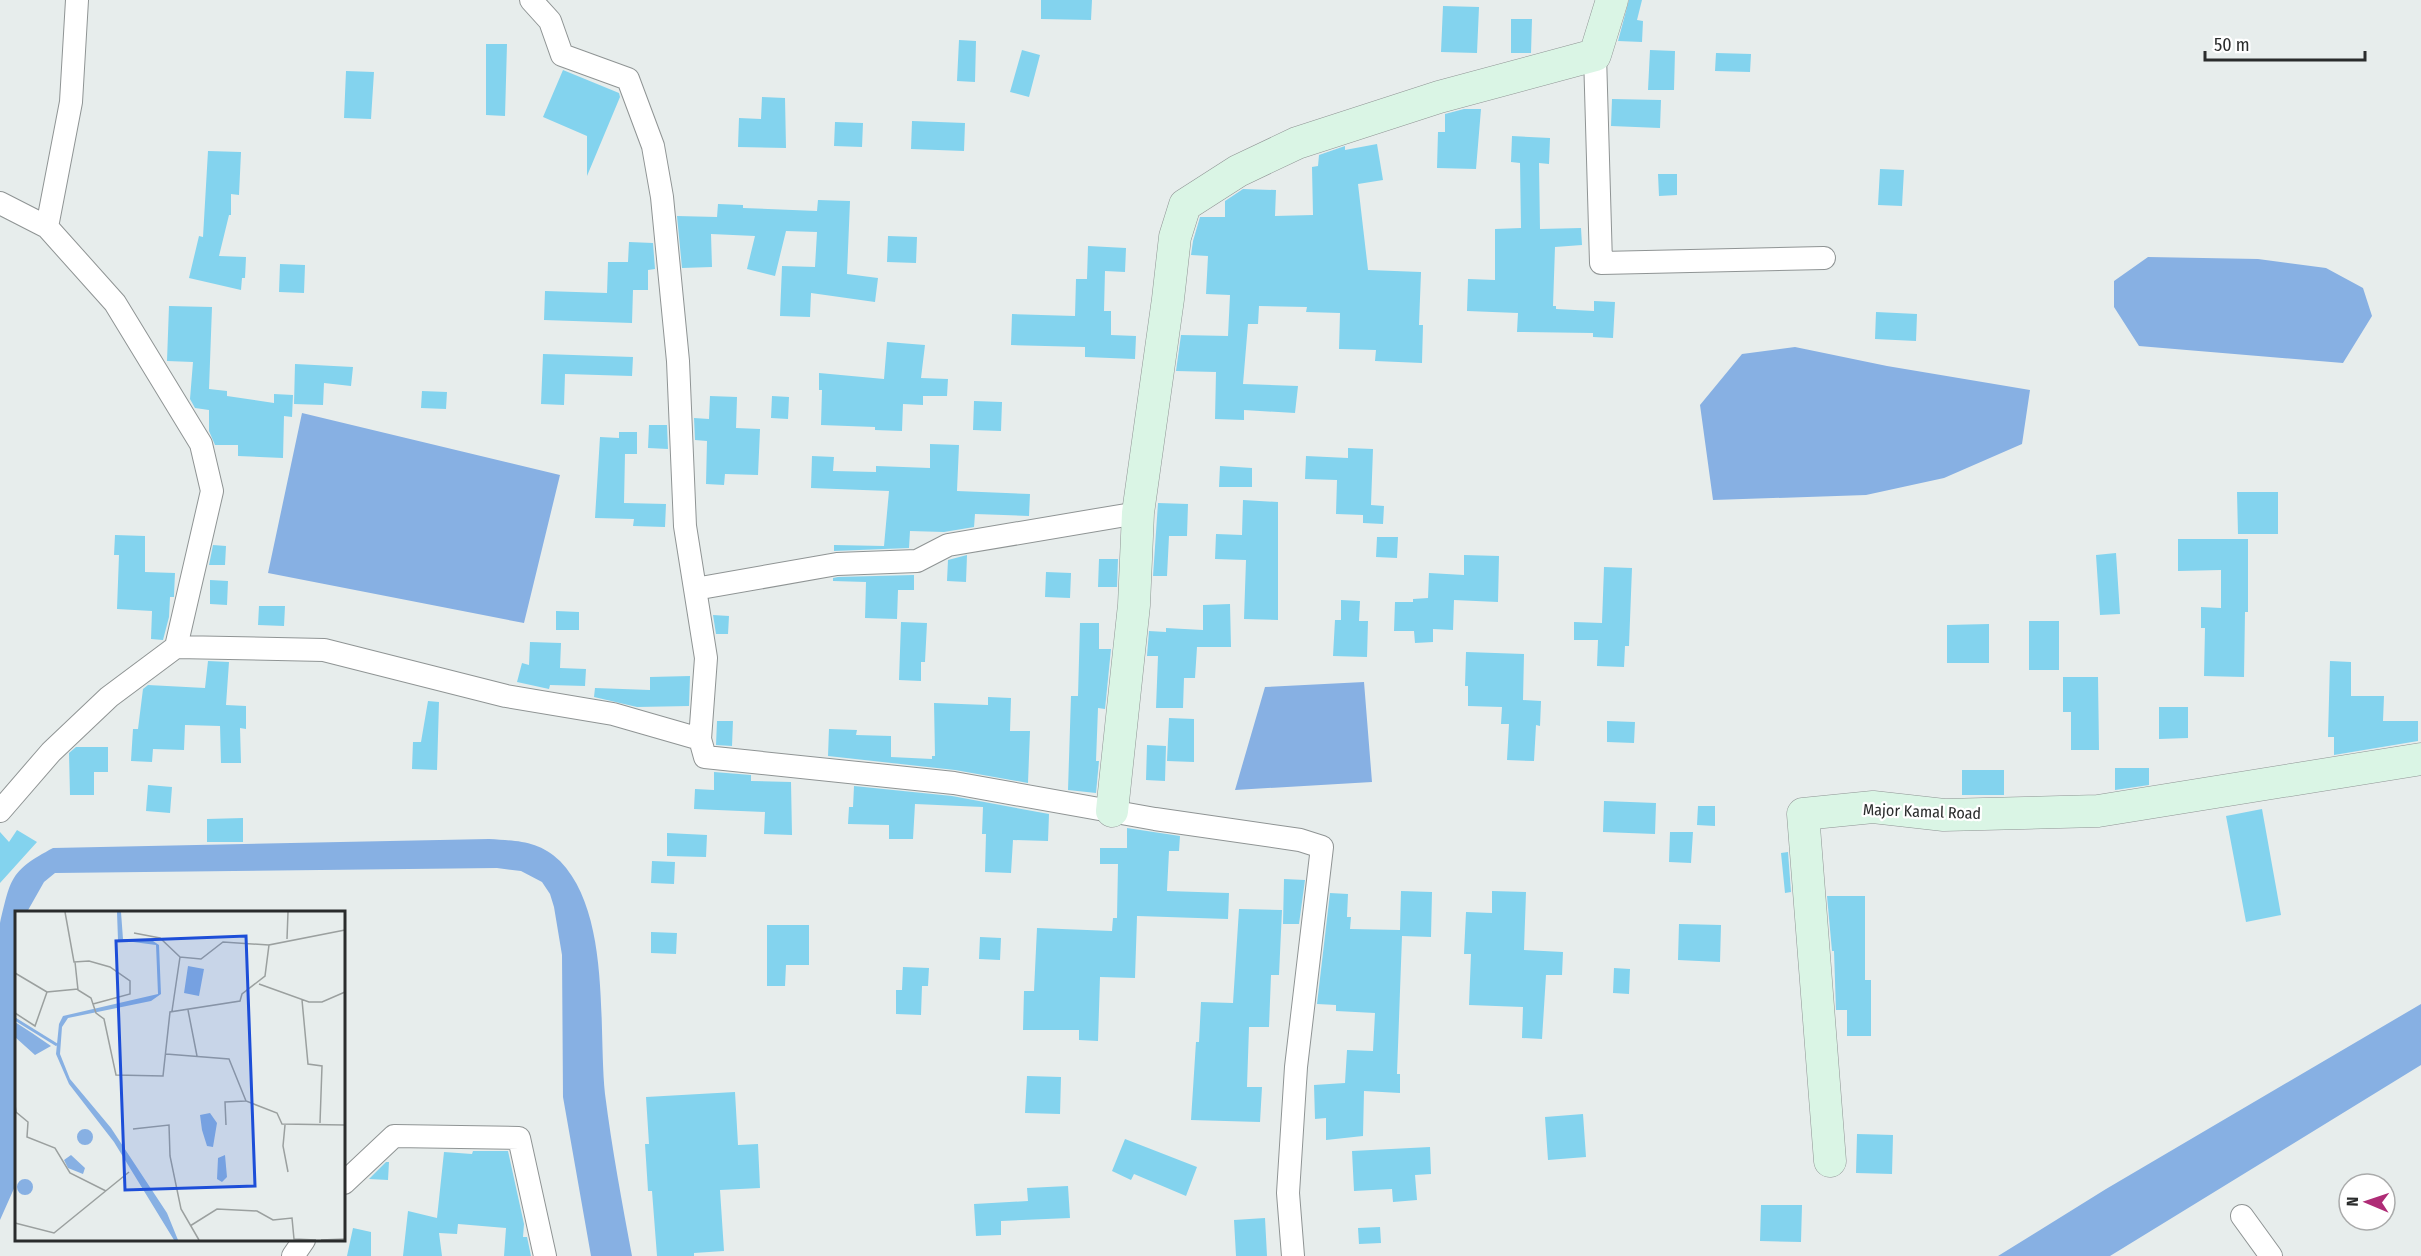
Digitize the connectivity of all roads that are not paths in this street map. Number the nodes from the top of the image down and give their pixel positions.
1 (77, 0) edge
2 (531, 0) edge
3 (1612, 0) edge
4 (1595, 55) junction
5 (0, 203) edge
6 (47, 227) junction
7 (1824, 258) dead end
8 (1138, 513) junction
9 (695, 588) junction
10 (176, 647) junction
11 (700, 739) junction
12 (2421, 759) edge
13 (0, 811) edge
14 (1112, 811) junction
15 (1830, 1161) dead end
16 (345, 1182) edge
17 (2242, 1216) dead end
18 (303, 1241) edge
19 (293, 1256) edge
20 (545, 1256) edge
21 (1293, 1256) edge
22 (2271, 1256) edge

1 - 6 street
2 - 9 street
3 - 4 street
4 - 7 street
4 - 8 street
5 - 6 street
6 - 10 street
8 - 9 street
8 - 14 street
9 - 11 street
10 - 11 street
10 - 13 street
11 - 14 street
12 - 15 street, Major Kamal Road
14 - 21 street
16 - 20 street
17 - 22 street
18 - 19 street

